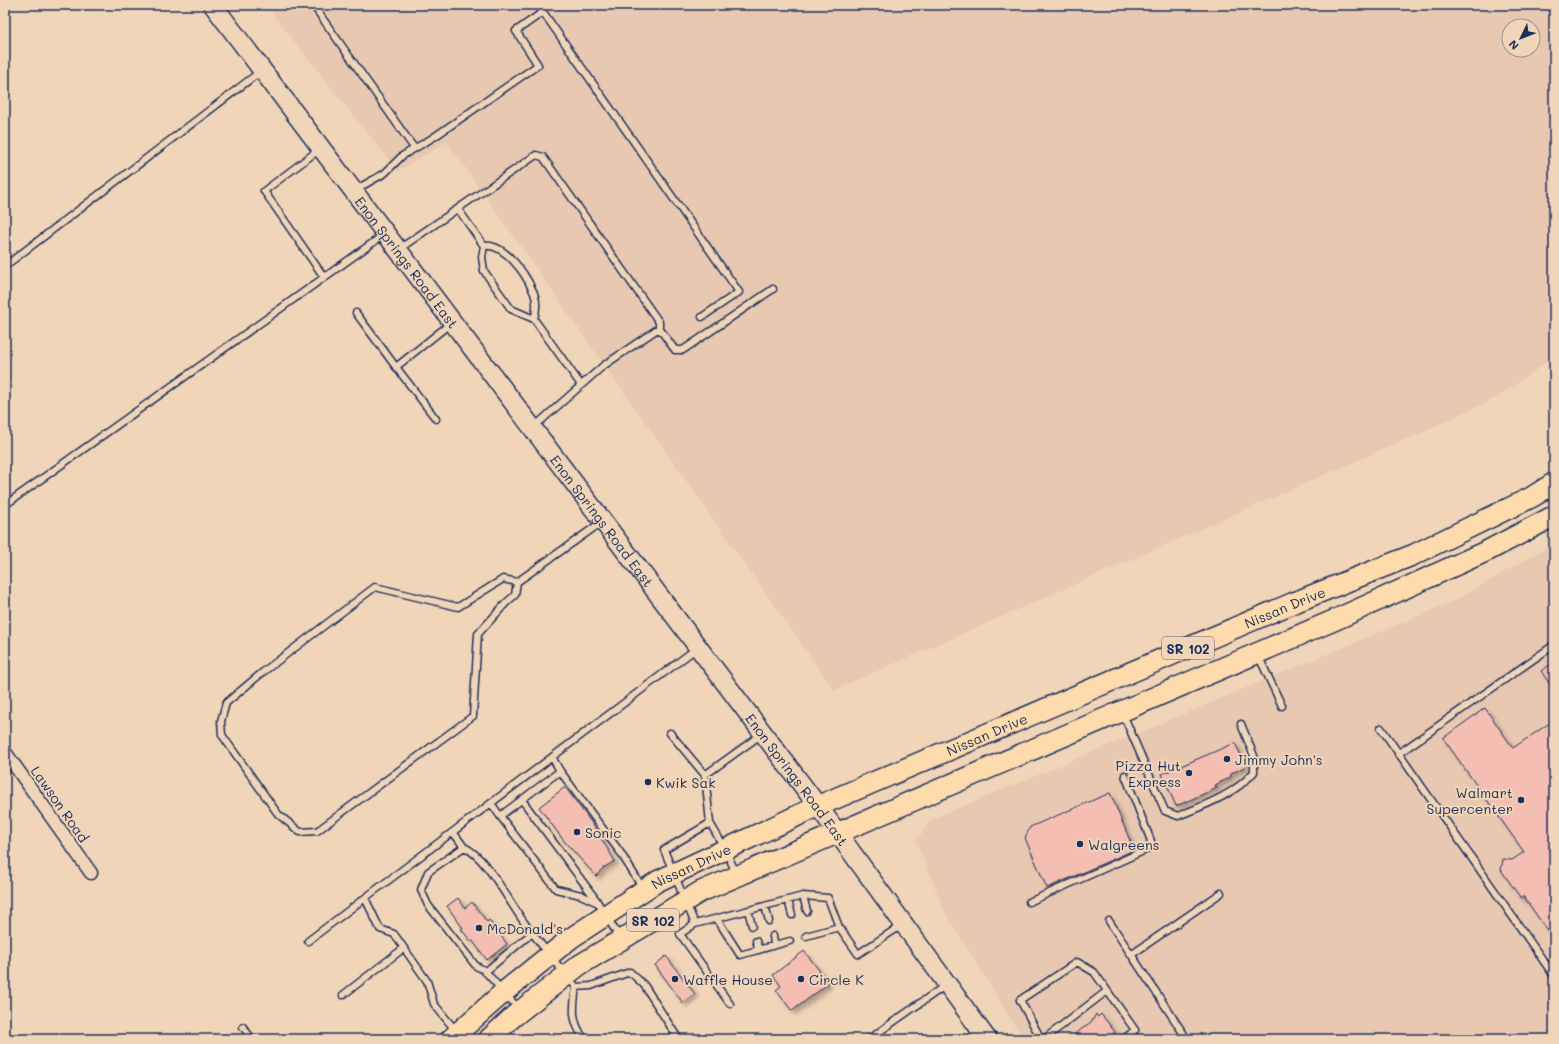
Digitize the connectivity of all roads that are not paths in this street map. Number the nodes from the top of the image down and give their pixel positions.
1 (213, 5) edge
2 (313, 5) edge
3 (263, 70) junction
4 (322, 148) junction
5 (414, 148) junction
6 (354, 191) junction
7 (458, 209) junction
8 (386, 233) junction
9 (484, 246) junction
10 (398, 250) junction
11 (5, 266) edge
12 (324, 277) junction
13 (773, 289) dead end
14 (356, 312) dead end
15 (702, 317) dead end
16 (534, 319) junction
17 (453, 322) junction
18 (659, 328) junction
19 (396, 367) junction
20 (581, 385) junction
21 (436, 419) dead end
22 (532, 428) junction
23 (1554, 483) edge
24 (5, 505) edge
25 (1554, 516) edge
26 (603, 521) junction
27 (517, 582) junction
28 (1554, 645) edge
29 (698, 647) junction
30 (1257, 653) junction
31 (1282, 706) dead end
32 (1122, 711) junction
33 (1241, 724) dead end
34 (1380, 728) dead end
35 (670, 733) dead end
36 (763, 733) junction
37 (5, 752) edge
38 (1398, 754) junction
39 (552, 757) junction
40 (560, 771) junction
41 (705, 775) junction
42 (1125, 775) dead end
43 (522, 800) junction
44 (491, 803) junction
45 (818, 806) junction
46 (500, 816) junction
47 (710, 823) junction
48 (453, 832) junction
49 (837, 833) junction
50 (464, 848) junction
51 (726, 849) junction
52 (91, 873) dead end
53 (675, 873) junction
54 (737, 876) junction
55 (644, 890) junction
56 (1221, 892) dead end
57 (803, 896) junction
58 (365, 898) junction
59 (687, 900) junction
60 (788, 900) junction
61 (1029, 902) dead end
62 (765, 906) junction
63 (602, 909) junction
64 (748, 910) junction
65 (807, 911) dead end
66 (792, 915) dead end
67 (717, 919) junction
68 (769, 921) dead end
69 (1109, 921) dead end
70 (695, 924) junction
71 (903, 924) junction
72 (752, 926) dead end
73 (812, 926) dead end
74 (839, 927) junction
75 (532, 933) junction
76 (814, 934) junction
77 (773, 936) dead end
78 (806, 936) dead end
79 (308, 940) dead end
80 (621, 940) junction
81 (756, 940) dead end
82 (790, 941) dead end
83 (774, 945) junction
84 (404, 948) junction
85 (759, 950) junction
86 (1131, 955) junction
87 (550, 956) junction
88 (485, 972) junction
89 (1554, 976) edge
90 (571, 981) junction
91 (947, 984) junction
92 (1107, 991) junction
93 (504, 992) junction
94 (343, 995) dead end
95 (730, 1004) dead end
96 (520, 1011) junction
97 (243, 1027) dead end
98 (458, 1037) edge
99 (252, 1039) edge
100 (489, 1039) edge
101 (584, 1039) edge
102 (677, 1039) edge
103 (869, 1039) edge
104 (987, 1039) edge
105 (1043, 1039) edge
106 (1124, 1039) edge
107 (1187, 1039) edge

1 - 3 street, Enon Springs Road East
2 - 5 lane
3 - 4 street, Enon Springs Road East
3 - 11 lane
4 - 6 street, Enon Springs Road East
4 - 12 lane
5 - 6 lane
5 - 15 lane
6 - 8 street, Enon Springs Road East
7 - 9 lane
7 - 10 lane
7 - 18 lane
8 - 10 street, Enon Springs Road East
8 - 12 lane
9 - 16 lane
9 - 16 lane
10 - 17 street, Enon Springs Road East
12 - 24 lane
13 - 18 lane
14 - 19 lane
16 - 20 lane
17 - 19 lane
17 - 22 street, Enon Springs Road East
18 - 20 lane
19 - 21 lane
20 - 22 lane
22 - 26 street, Enon Springs Road East
23 - 45 main road, Nissan Drive / SR 102
25 - 30 main road, Nissan Drive / SR 102
26 - 27 lane
26 - 29 street, Enon Springs Road East
27 - 27 lane
28 - 38 lane
29 - 36 street, Enon Springs Road East
29 - 39 lane
30 - 31 lane
30 - 32 main road, Nissan Drive / SR 102
32 - 33 lane
32 - 49 main road, Nissan Drive / SR 102
34 - 38 lane
35 - 41 lane
36 - 41 lane
36 - 45 street, Enon Springs Road East
37 - 52 street, Lawson Road
38 - 89 lane
39 - 40 lane
39 - 44 lane
40 - 43 lane
40 - 55 lane
41 - 47 lane
42 - 61 lane
43 - 46 lane
43 - 63 lane
44 - 46 lane
44 - 48 lane
45 - 49 street, Enon Springs Road East
45 - 51 main road, Nissan Drive / SR 102
46 - 63 lane
47 - 51 lane
47 - 53 lane
48 - 50 lane
48 - 58 lane
49 - 54 main road, Nissan Drive / SR 102
49 - 71 street, Enon Springs Road East
50 - 75 lane
50 - 88 lane
51 - 53 main road, Nissan Drive / SR 102
51 - 54 lane
53 - 55 main road, Nissan Drive / SR 102
53 - 59 lane
54 - 59 main road, Nissan Drive / SR 102
55 - 63 main road, Nissan Drive / SR 102
56 - 86 lane
57 - 60 lane
57 - 65 lane
57 - 74 lane
58 - 79 lane
58 - 84 lane
59 - 70 lane
59 - 80 main road, Nissan Drive / SR 102
60 - 62 lane
60 - 66 lane
62 - 64 lane
62 - 68 lane
63 - 80 lane
63 - 87 main road, Nissan Drive / SR 102
64 - 67 lane
64 - 72 lane
67 - 70 lane
67 - 85 lane
69 - 86 lane
70 - 95 lane
71 - 74 lane
71 - 91 street, Enon Springs Road East
73 - 76 lane
74 - 76 lane
75 - 87 lane
75 - 88 lane
76 - 78 lane
77 - 83 lane
80 - 90 main road, Nissan Drive / SR 102
81 - 85 lane
82 - 83 lane
83 - 85 lane
84 - 94 lane
84 - 98 lane
86 - 107 lane
87 - 90 lane
87 - 93 main road, Nissan Drive / SR 102
88 - 93 lane
90 - 96 main road, Nissan Drive / SR 102
90 - 101 lane
90 - 102 lane
91 - 103 lane
91 - 104 street, Enon Springs Road East
92 - 105 lane
92 - 105 lane
92 - 106 lane
93 - 96 lane
93 - 98 main road, Nissan Drive / SR 102
96 - 100 main road, Nissan Drive / SR 102
97 - 99 lane

